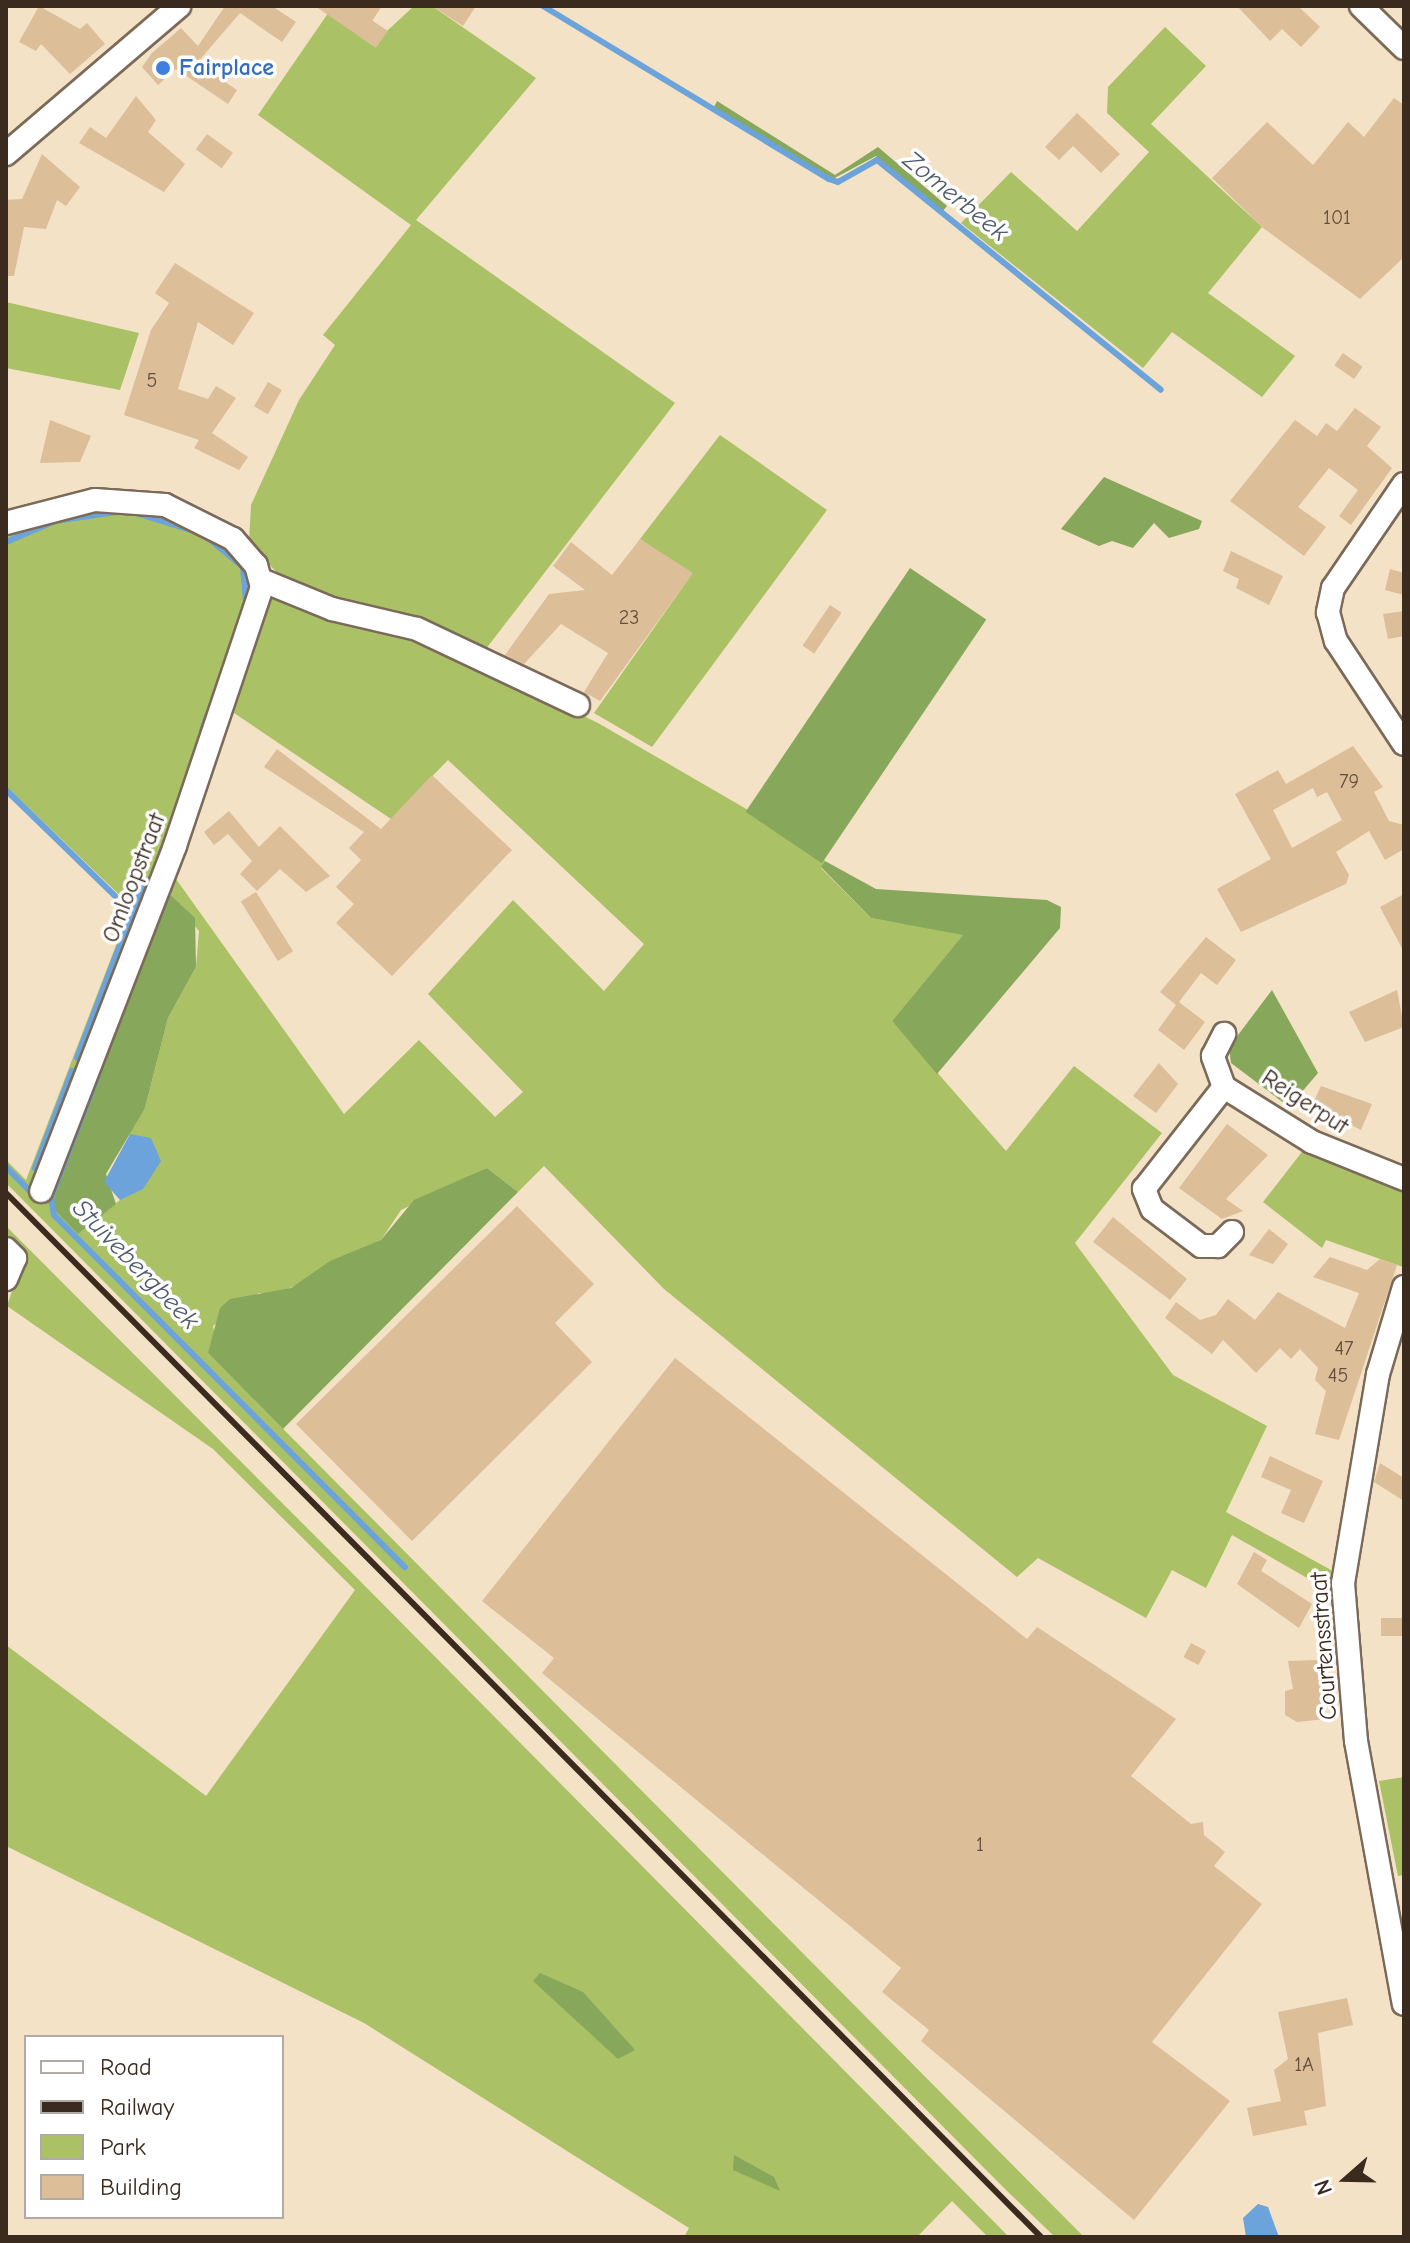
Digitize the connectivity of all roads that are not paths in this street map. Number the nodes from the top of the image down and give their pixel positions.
1 (179, 6) edge
2 (1361, 6) edge
3 (1404, 48) edge
4 (6, 154) edge
5 (1404, 484) edge
6 (6, 523) edge
7 (261, 580) junction
8 (578, 705) dead end
9 (1404, 744) edge
10 (1224, 1034) dead end
11 (1224, 1087) junction
12 (1404, 1179) edge
13 (41, 1191) dead end
14 (1232, 1232) dead end
15 (6, 1249) edge
16 (6, 1279) edge
17 (1404, 1287) edge
18 (1404, 2004) edge

1 - 4 street
2 - 3 street
5 - 9 street
6 - 7 street
7 - 8 street
7 - 13 street, Omloopstraat
10 - 11 street, Reigerput
11 - 12 street, Reigerput
11 - 14 street, Reigerput
15 - 16 street
17 - 18 street, Courtensstraat

